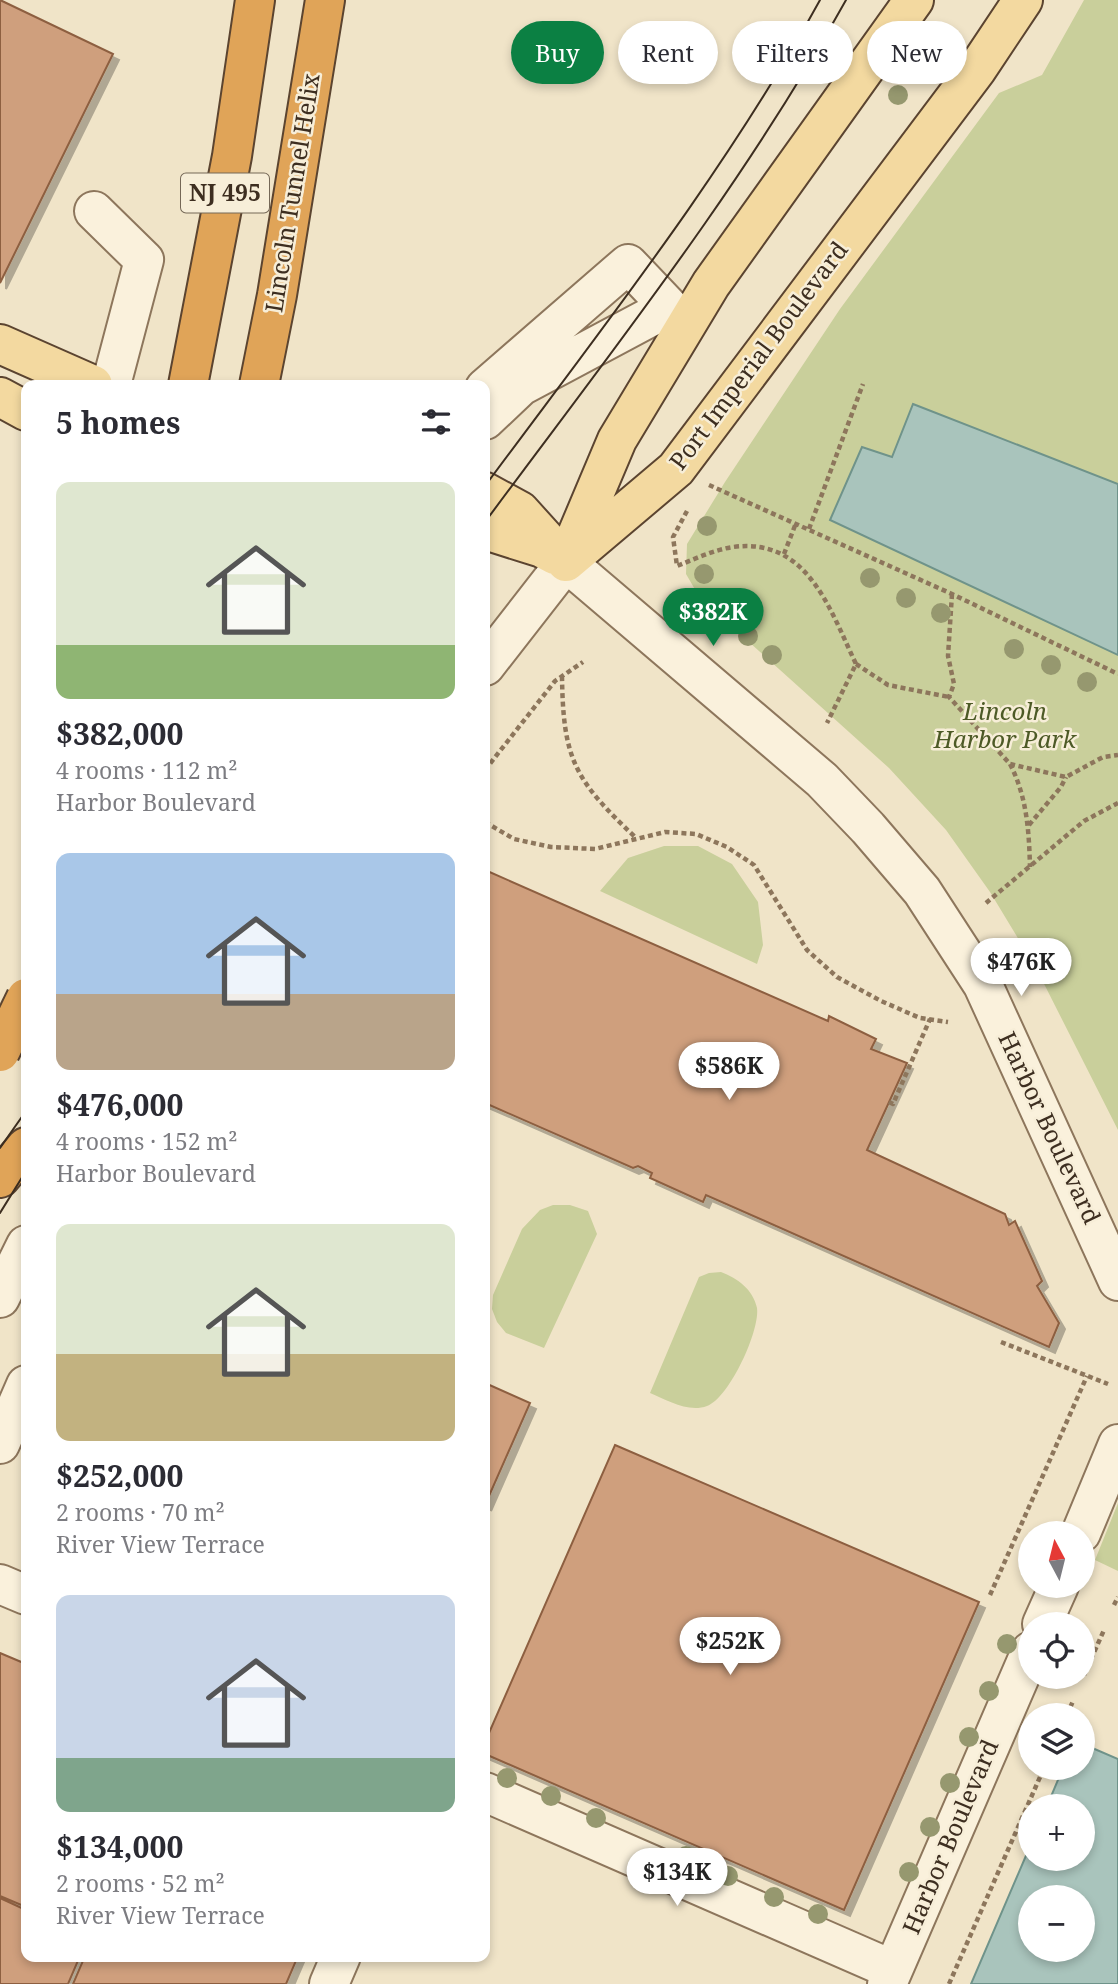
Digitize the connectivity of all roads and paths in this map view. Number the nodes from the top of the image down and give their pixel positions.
1 (256, 0) edge
2 (325, 0) edge
3 (914, 0) edge
4 (1023, 0) edge
5 (94, 211) dead end
6 (0, 344) edge
7 (82, 380) edge
8 (112, 380) edge
9 (189, 380) edge
10 (260, 380) edge
11 (490, 384) edge
12 (863, 384) dead end
13 (0, 397) edge
14 (21, 408) edge
15 (490, 415) edge
16 (702, 482) dead end
17 (490, 495) edge
18 (691, 504) dead end
19 (796, 523) junction
20 (809, 529) junction
21 (490, 532) edge
22 (784, 554) junction
23 (566, 562) junction
24 (952, 594) junction
25 (490, 660) edge
26 (583, 662) dead end
27 (856, 664) junction
28 (1118, 674) edge
29 (562, 676) junction
30 (949, 697) junction
31 (827, 723) dead end
32 (1118, 755) edge
33 (490, 763) edge
34 (1010, 764) junction
35 (1066, 777) junction
36 (1118, 803) edge
37 (490, 825) edge
38 (1029, 825) junction
39 (635, 838) junction
40 (1030, 867) junction
41 (986, 903) dead end
42 (21, 1008) edge
43 (930, 1019) junction
44 (948, 1022) dead end
45 (0, 1052) edge
46 (888, 1102) dead end
47 (21, 1153) edge
48 (0, 1178) edge
49 (21, 1255) edge
50 (1118, 1281) edge
51 (0, 1298) edge
52 (1001, 1342) dead end
53 (1087, 1376) junction
54 (1108, 1384) dead end
55 (21, 1396) edge
56 (0, 1444) edge
57 (1118, 1444) edge
58 (1086, 1521) edge
59 (0, 1584) edge
60 (21, 1593) edge
61 (990, 1595) dead end
62 (1118, 1597) edge
63 (1114, 1605) dead end
64 (1104, 1630) dead end
65 (1095, 1650) edge
66 (1018, 1681) edge
67 (1073, 1700) dead end
68 (1072, 1703) edge
69 (1039, 1780) edge
70 (490, 1793) edge
71 (338, 1962) edge
72 (890, 1977) edge
73 (329, 1984) edge
74 (949, 1984) edge

1 - 9 highway, NJ 495
2 - 10 highway, Lincoln Tunnel Helix / NJ 495
3 - 23 main road
4 - 23 main road, Port Imperial Boulevard
5 - 8 street
6 - 7 main road
11 - 15 street
12 - 20 path
13 - 14 main road
16 - 19 path
17 - 23 main road
18 - 22 path
19 - 20 path
19 - 22 path
20 - 24 path
21 - 23 main road
22 - 27 path
23 - 25 street
23 - 50 street, Harbor Boulevard
24 - 28 path
24 - 30 path
26 - 29 path
27 - 30 path
27 - 31 path
29 - 33 path
29 - 39 path
30 - 34 path
32 - 35 path
34 - 35 path
34 - 38 path
35 - 38 path
36 - 40 path
37 - 39 path
38 - 40 path
39 - 43 path
40 - 41 path
42 - 45 highway, bridge
43 - 44 path
43 - 46 path
47 - 48 highway
49 - 51 street
52 - 53 path
53 - 54 path
53 - 61 path
55 - 56 street
57 - 58 street
59 - 60 street
62 - 63 path
64 - 65 path
66 - 72 street, Harbor Boulevard
67 - 68 path
69 - 74 path
70 - 72 street
71 - 73 street

